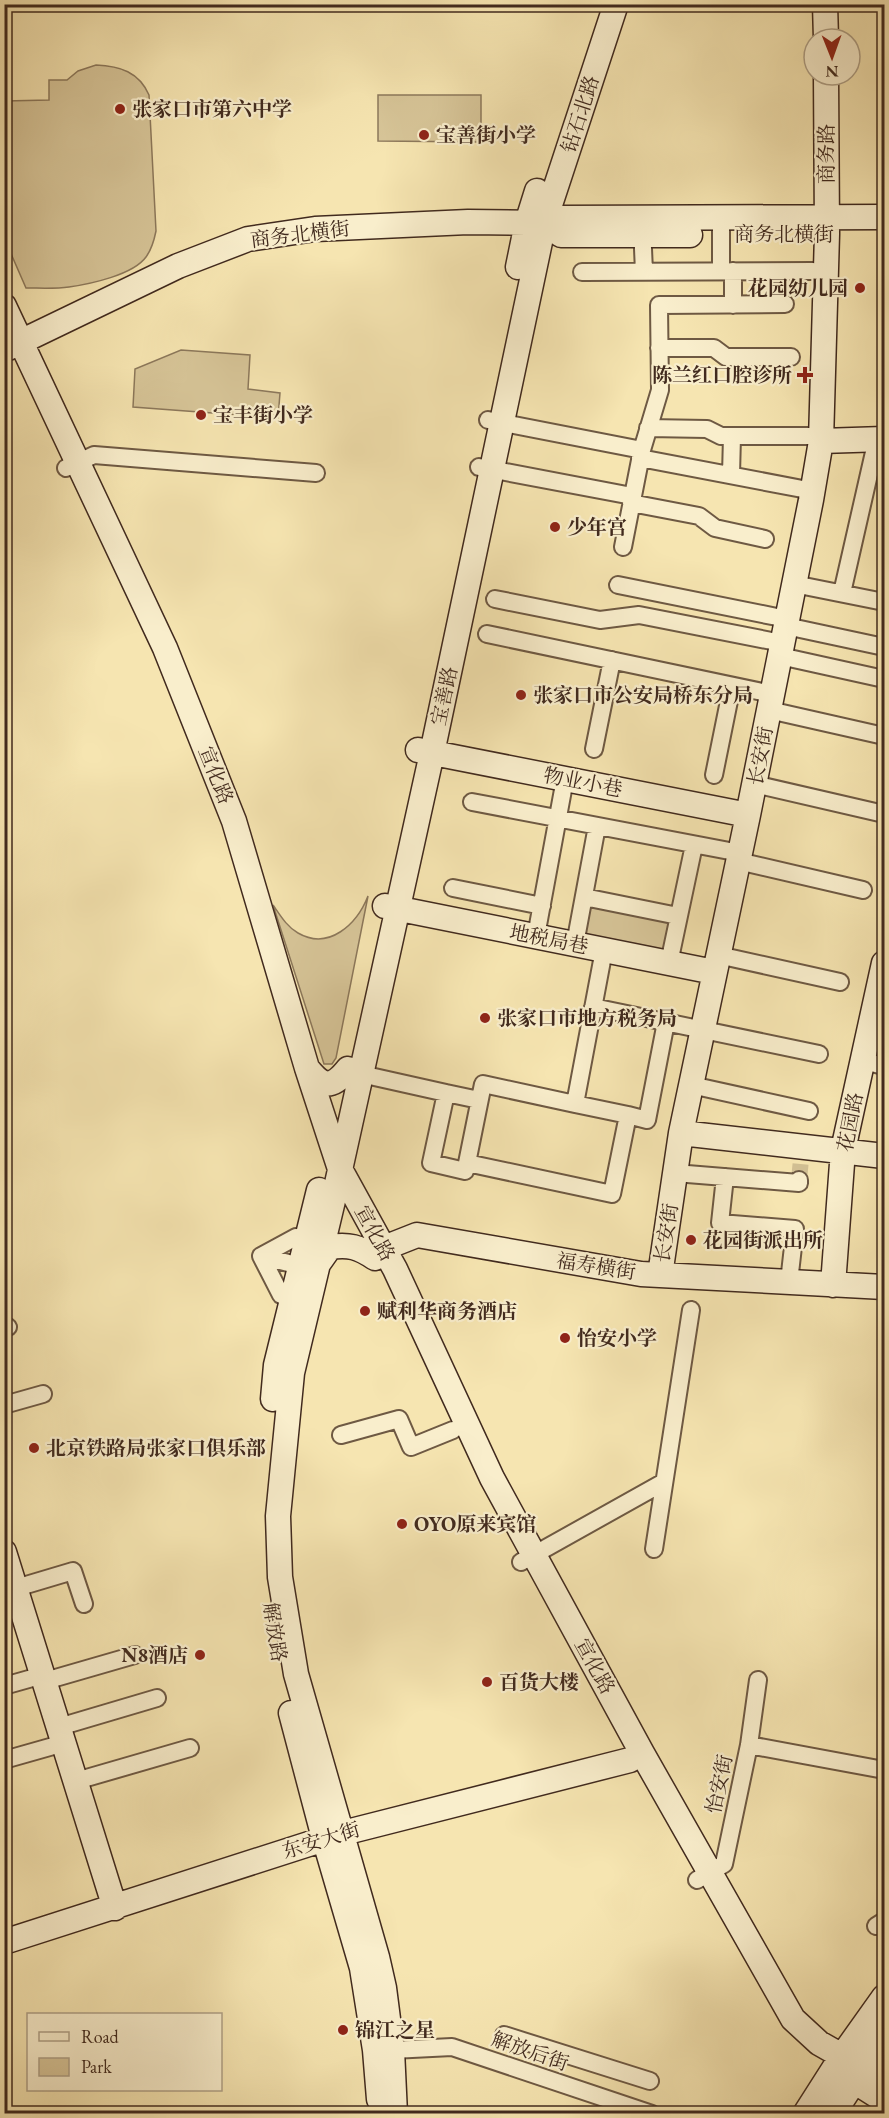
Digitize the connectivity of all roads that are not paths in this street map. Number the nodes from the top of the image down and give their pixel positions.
1 (598, 4) edge
2 (616, 4) edge
3 (825, 4) edge
4 (826, 27) edge
5 (826, 87) edge
6 (885, 217) edge
7 (535, 223) junction
8 (826, 225) junction
9 (642, 226) junction
10 (721, 226) junction
11 (885, 233) edge
12 (727, 271) junction
13 (813, 271) dead end
14 (582, 272) dead end
15 (644, 272) junction
16 (785, 304) dead end
17 (733, 305) junction
18 (4, 306) edge
19 (11, 343) edge
20 (659, 348) junction
21 (791, 357) dead end
22 (495, 421) junction
23 (648, 428) junction
24 (732, 436) junction
25 (814, 439) junction
26 (881, 439) edge
27 (641, 454) junction
28 (72, 466) junction
29 (485, 468) junction
30 (316, 473) dead end
31 (730, 475) junction
32 (813, 491) junction
33 (632, 499) junction
34 (765, 539) dead end
35 (623, 547) dead end
36 (794, 584) junction
37 (618, 585) dead end
38 (842, 593) junction
39 (495, 599) dead end
40 (885, 602) edge
41 (707, 603) junction
42 (702, 627) junction
43 (488, 634) dead end
44 (781, 636) junction
45 (885, 647) edge
46 (612, 660) junction
47 (885, 679) edge
48 (732, 686) junction
49 (771, 702) junction
50 (885, 736) edge
51 (594, 749) dead end
52 (425, 751) junction
53 (714, 775) dead end
54 (565, 779) junction
55 (754, 784) junction
56 (471, 802) dead end
57 (885, 814) edge
58 (748, 815) junction
59 (558, 819) junction
60 (597, 826) junction
61 (694, 845) junction
62 (739, 857) junction
63 (453, 888) dead end
64 (863, 890) dead end
65 (584, 897) junction
66 (542, 906) junction
67 (391, 907) junction
68 (678, 916) junction
69 (536, 936) junction
70 (574, 944) junction
71 (604, 950) junction
72 (669, 963) junction
73 (885, 963) edge
74 (716, 964) junction
75 (840, 982) dead end
76 (593, 1007) junction
77 (666, 1022) junction
78 (702, 1030) junction
79 (819, 1054) dead end
80 (874, 1064) edge
81 (307, 1068) junction
82 (355, 1071) junction
83 (691, 1085) junction
84 (446, 1093) junction
85 (480, 1100) junction
86 (575, 1104) junction
87 (809, 1111) dead end
88 (628, 1115) junction
89 (681, 1133) junction
90 (843, 1150) junction
91 (885, 1156) edge
92 (467, 1163) junction
93 (333, 1167) junction
94 (675, 1173) junction
95 (725, 1177) junction
96 (799, 1180) dead end
97 (296, 1237) dead end
98 (379, 1253) junction
99 (261, 1256) junction
100 (309, 1265) junction
101 (660, 1275) junction
102 (789, 1282) junction
103 (833, 1285) junction
104 (885, 1287) edge
105 (281, 1295) dead end
106 (691, 1310) dead end
107 (43, 1394) dead end
108 (4, 1405) edge
109 (453, 1430) junction
110 (341, 1435) dead end
111 (471, 1449) junction
112 (664, 1482) junction
113 (654, 1549) dead end
114 (6, 1558) edge
115 (527, 1558) junction
116 (14, 1602) edge
117 (84, 1604) dead end
118 (135, 1655) dead end
119 (44, 1678) junction
120 (758, 1680) dead end
121 (4, 1686) edge
122 (157, 1698) dead end
123 (61, 1735) junction
124 (749, 1745) junction
125 (190, 1748) dead end
126 (636, 1756) junction
127 (4, 1760) edge
128 (885, 1770) edge
129 (76, 1781) junction
130 (333, 1835) junction
131 (704, 1876) junction
132 (115, 1908) junction
133 (4, 1942) edge
134 (885, 1997) edge
135 (885, 2026) edge
136 (504, 2035) dead end
137 (522, 2041) junction
138 (392, 2050) junction
139 (838, 2062) junction
140 (514, 2069) junction
141 (860, 2078) junction
142 (885, 2080) edge
143 (650, 2081) dead end
144 (885, 2100) edge
145 (380, 2114) edge
146 (395, 2114) edge
147 (652, 2114) edge
148 (805, 2114) edge
149 (833, 2114) edge

1 - 7 main road, 钻石北路
2 - 7 main road, 钻石北路
3 - 4 main road
5 - 8 main road, 商务路
6 - 8 main road, 商务北横街
7 - 9 main road, 商务北横街
7 - 19 main road, 商务北横街
7 - 22 main road, 宝善路
8 - 10 main road, 商务北横街
8 - 11 main road, 商务北横街
8 - 25 main road, 长安街
9 - 10 main road, 商务北横街
9 - 15 street
10 - 12 street
12 - 13 street
12 - 15 street
12 - 17 street
14 - 15 street
16 - 17 street
17 - 20 street
18 - 19 main road, 宣化路
19 - 28 main road, 宣化路
20 - 21 street
20 - 23 street
22 - 27 street
22 - 29 main road, 宝善路
23 - 24 street
23 - 27 street
24 - 25 street
24 - 31 street
25 - 26 main road
25 - 32 main road, 长安街
26 - 38 street
27 - 31 street
27 - 33 street
28 - 30 street
28 - 81 main road, 宣化路
28 - 93 main road, 宣化路
29 - 33 street
29 - 52 main road, 宝善路
31 - 32 street
32 - 36 main road, 长安街
33 - 34 street
33 - 35 street
36 - 38 street
36 - 44 main road, 长安街
37 - 41 street
38 - 40 street
39 - 42 street
41 - 42 street
41 - 44 street
42 - 44 street
43 - 46 street
44 - 45 street
44 - 47 street
44 - 49 main road, 长安街
46 - 48 street
46 - 51 street
48 - 49 street
48 - 53 street
49 - 50 street
49 - 55 main road, 长安街
52 - 54 main road, 物业小巷
52 - 67 main road, 宝善路
54 - 58 main road, 物业小巷
54 - 59 street
55 - 57 street
55 - 58 main road, 长安街
56 - 59 street
58 - 62 main road, 长安街
59 - 60 street
59 - 66 street
60 - 61 street
60 - 65 street
61 - 62 street
61 - 68 street
62 - 64 street
62 - 74 main road, 长安街
63 - 66 street
65 - 68 street
65 - 70 street
66 - 69 street
67 - 69 main road, 地税局巷
67 - 82 main road, 宝善路
68 - 72 street
69 - 70 main road, 地税局巷
70 - 71 main road, 地税局巷
71 - 72 main road, 地税局巷
71 - 76 street
72 - 74 main road, 地税局巷
73 - 80 main road, 花园路
74 - 75 street
74 - 78 main road, 长安街
76 - 77 street
76 - 86 street
77 - 78 street
77 - 88 street
78 - 79 street
78 - 83 main road, 长安街
80 - 90 main road, 花园路
81 - 82 main road
81 - 93 main road, 宣化路
82 - 84 street
82 - 93 main road, 宝善路
83 - 87 street
83 - 89 main road, 长安街
84 - 85 street
84 - 92 street
85 - 86 street
85 - 92 street
86 - 88 street
88 - 92 street
89 - 90 main road
89 - 94 main road, 长安街
90 - 91 main road
90 - 103 main road, 花园路
93 - 98 main road, 宣化路
93 - 100 main road, 解放路
94 - 95 street
94 - 101 main road, 长安街
95 - 96 street
95 - 102 street
97 - 99 street
98 - 100 main road
98 - 101 main road, 福寿横街
98 - 109 main road, 宣化路
98 - 111 main road, 宣化路
99 - 100 street
99 - 105 street
100 - 130 main road, 解放路
101 - 102 main road, 福寿横街
102 - 103 main road, 福寿横街
103 - 104 main road, 福寿横街
106 - 112 street
107 - 108 street
109 - 110 street
109 - 111 main road, 宣化路
111 - 115 main road, 宣化路
112 - 113 street
112 - 115 street
114 - 116 main road
115 - 126 main road, 宣化路
116 - 117 street
116 - 119 main road
118 - 119 street
119 - 121 street
119 - 123 main road
120 - 124 street, 怡安街
122 - 123 street
123 - 127 street
123 - 129 main road
124 - 128 street
124 - 131 street, 怡安街
125 - 129 street
126 - 130 main road, 东安大街
126 - 131 main road, 宣化路
129 - 132 main road
130 - 132 main road, 东安大街
130 - 138 main road, 解放路
130 - 145 main road, 解放路
131 - 139 main road, 宣化路
132 - 133 main road, 东安大街
134 - 139 main road
135 - 141 main road
136 - 137 street
137 - 140 street
137 - 143 street
138 - 140 street, 解放后街
138 - 146 main road, 解放路
139 - 141 main road, 宣化路
139 - 148 main road
140 - 147 street, 解放后街
141 - 142 main road, 宣化路
141 - 144 main road
141 - 149 main road

